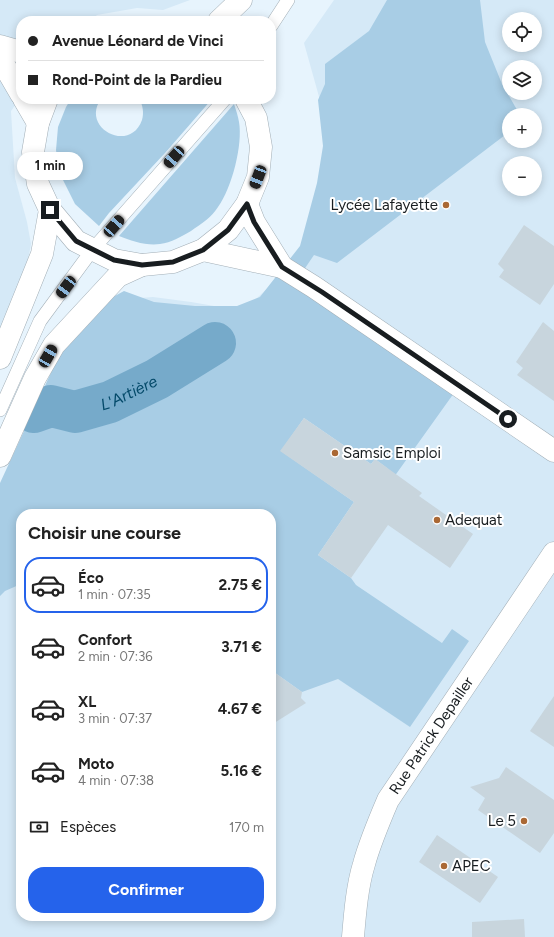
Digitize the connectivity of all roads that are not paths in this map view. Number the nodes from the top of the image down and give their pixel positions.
1 (242, 0) edge
2 (288, 0) edge
3 (224, 16) edge
4 (276, 18) edge
5 (0, 46) edge
6 (16, 51) edge
7 (0, 58) edge
8 (16, 85) edge
9 (27, 104) edge
10 (46, 104) edge
11 (221, 104) edge
12 (249, 104) edge
13 (38, 123) junction
14 (247, 204) junction
15 (50, 210) junction
16 (93, 250) junction
17 (203, 250) junction
18 (142, 265) junction
19 (282, 267) junction
20 (0, 358) edge
21 (0, 410) edge
22 (554, 451) edge
23 (0, 456) edge
24 (554, 554) edge
25 (353, 937) edge

1 - 3 street
2 - 4 lane
5 - 6 street
7 - 8 street
9 - 13 street
10 - 13 street
11 - 16 lane
12 - 14 street
13 - 15 street
14 - 17 street
14 - 19 street
15 - 16 street
15 - 20 street
16 - 18 street
16 - 21 lane
17 - 18 street
17 - 19 street
18 - 23 street
19 - 22 street
24 - 25 street, Rue Patrick Depailler

